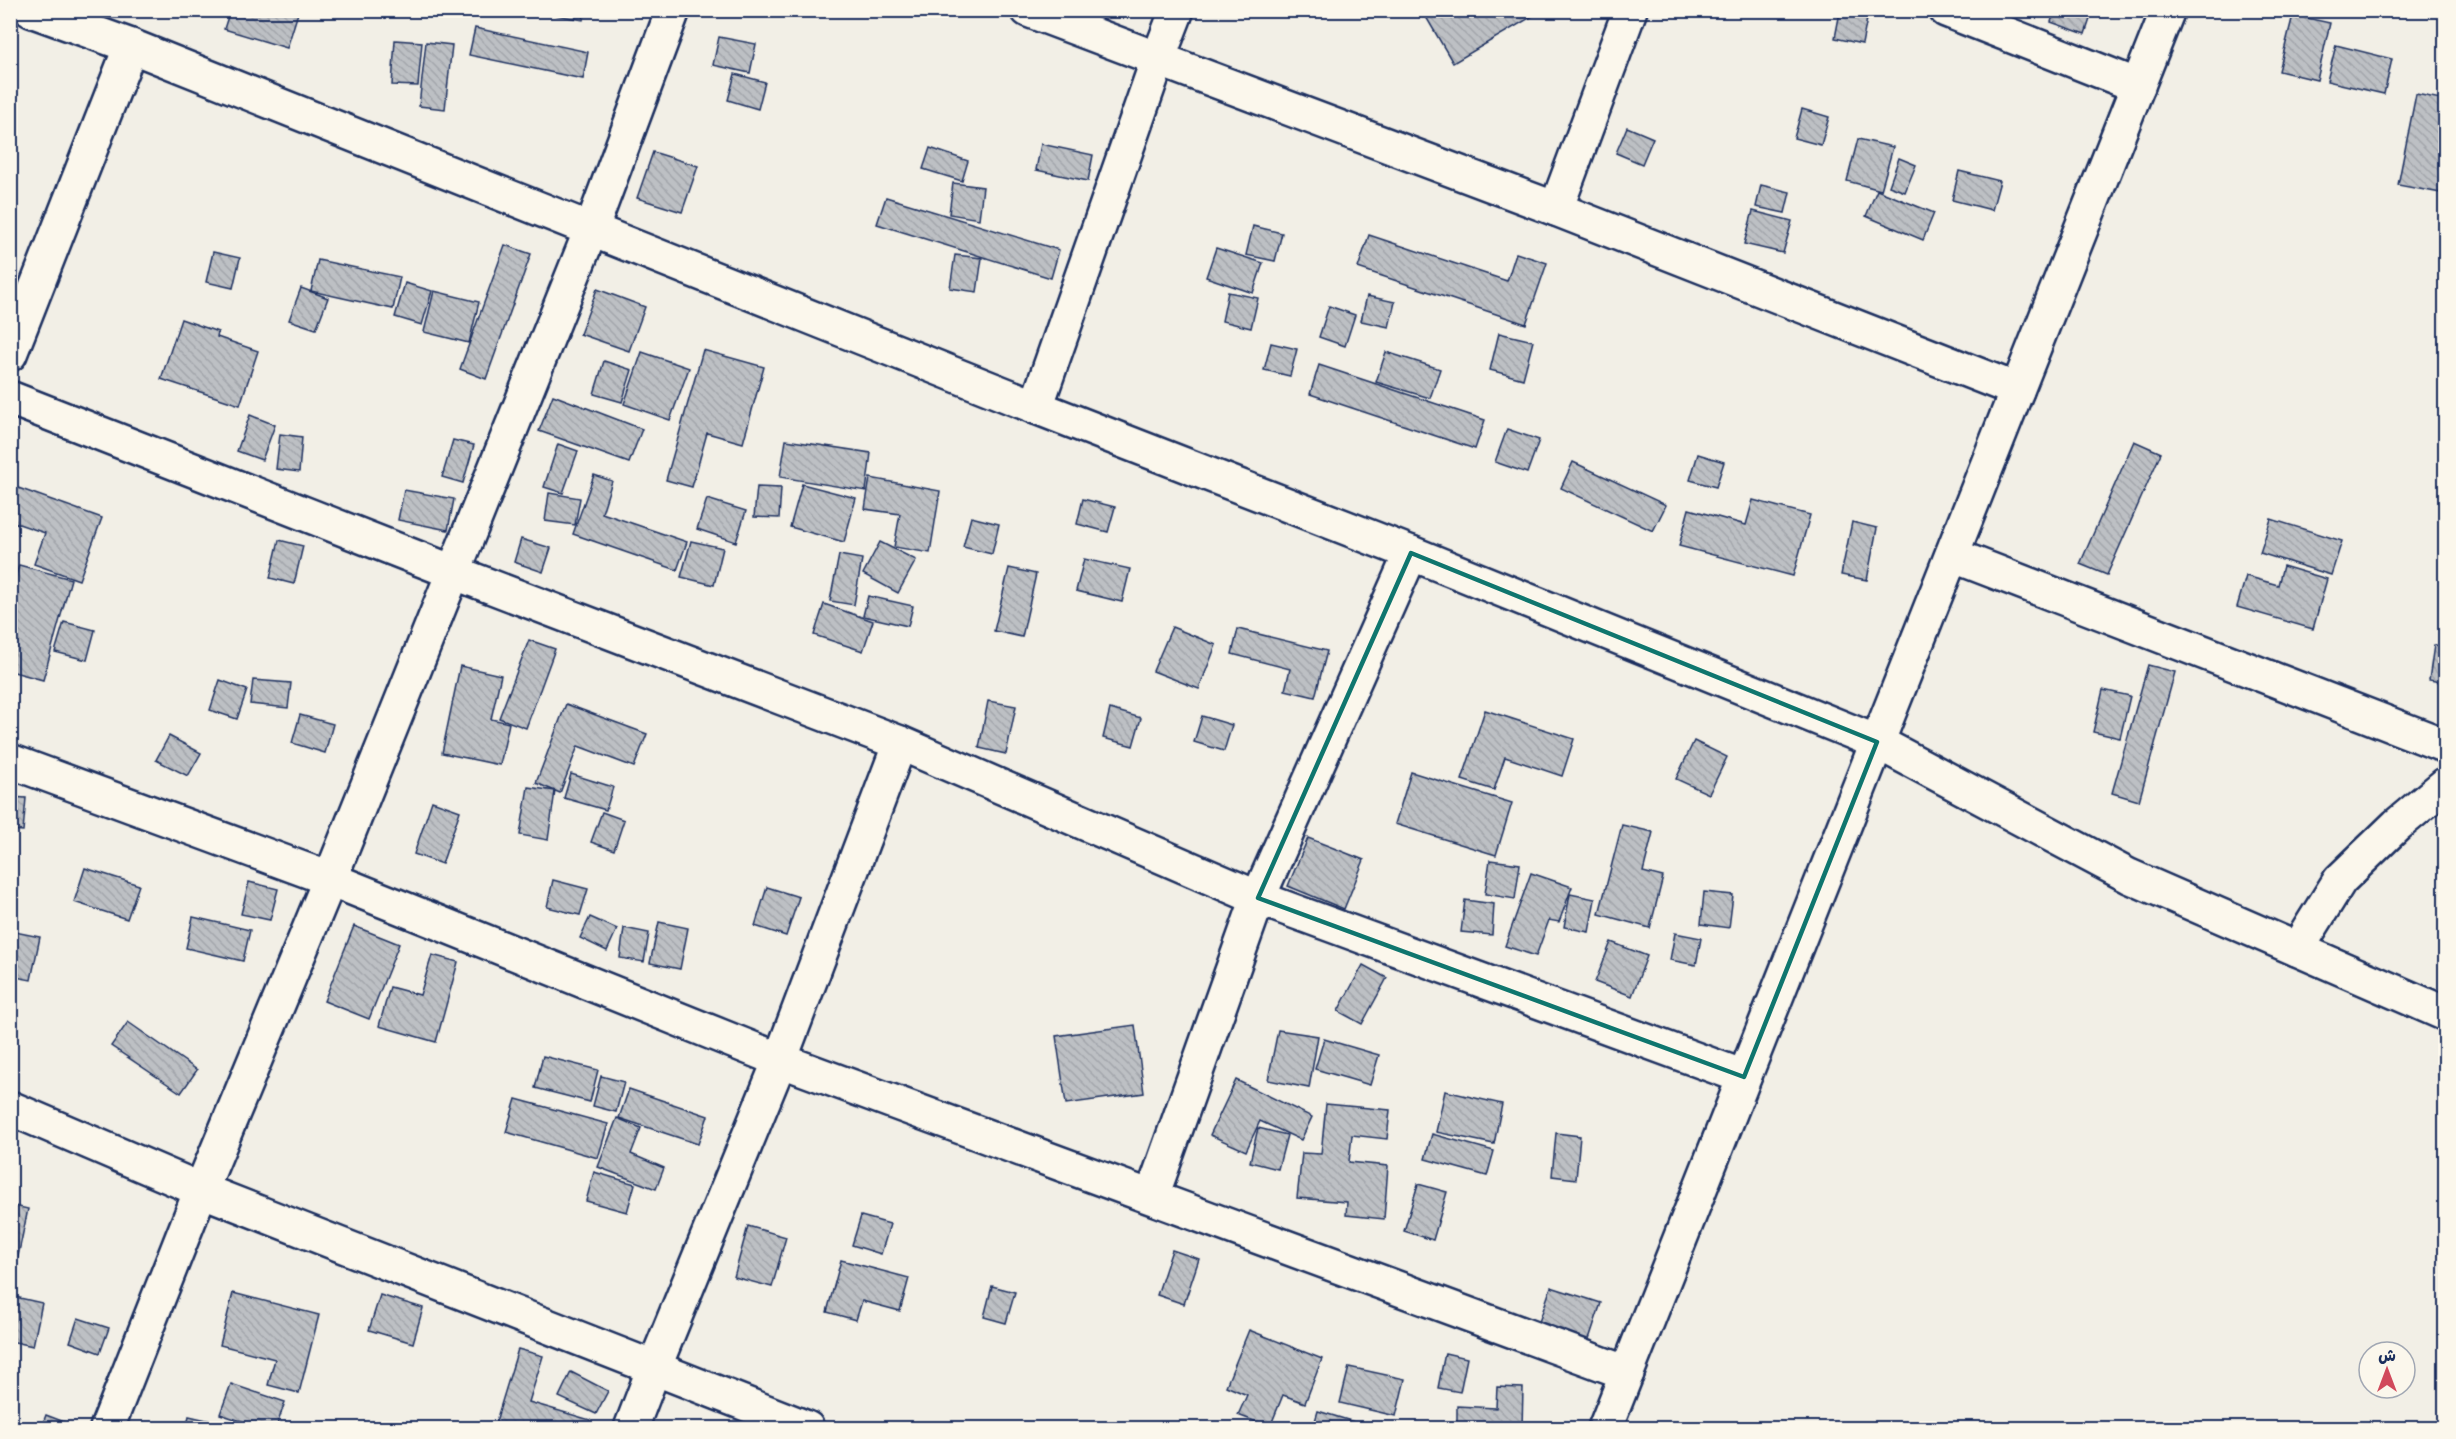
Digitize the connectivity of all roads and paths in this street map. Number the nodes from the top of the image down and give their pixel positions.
1 (31, 10) edge
2 (673, 10) edge
3 (1028, 10) edge
4 (1177, 10) edge
5 (1630, 10) edge
6 (1946, 10) edge
7 (2168, 10) edge
8 (131, 46) junction
9 (1158, 59) junction
10 (2138, 87) junction
11 (1556, 209) junction
12 (591, 230) junction
13 (10, 354) edge
14 (2017, 390) junction
15 (10, 398) edge
16 (1036, 407) junction
17 (1411, 553) junction
18 (1952, 555) junction
19 (453, 572) junction
20 (1877, 742) junction
21 (900, 743) junction
22 (2445, 746) edge
23 (10, 761) edge
24 (2445, 784) edge
25 (330, 879) junction
26 (1258, 898) junction
27 (2297, 949) junction
28 (2445, 1014) edge
29 (780, 1060) junction
30 (1744, 1077) junction
31 (10, 1108) edge
32 (201, 1190) junction
33 (1152, 1196) junction
34 (654, 1368) junction
35 (1627, 1373) junction
36 (108, 1428) edge
37 (631, 1428) edge
38 (807, 1428) edge
39 (1605, 1428) edge

1 - 8 street
2 - 12 street
3 - 9 street
4 - 9 street
5 - 11 street
6 - 10 street
7 - 10 street
8 - 12 street
8 - 13 street
9 - 11 street
9 - 16 street
10 - 14 street
11 - 14 street
12 - 16 street
12 - 19 street
14 - 18 street
15 - 19 street
16 - 17 street
17 - 20 street
17 - 26 street
18 - 20 street
18 - 22 street
19 - 21 street
19 - 25 street
20 - 27 street
20 - 30 street
21 - 26 street
21 - 29 street
23 - 25 street
24 - 27 street
25 - 29 street
25 - 32 street
26 - 30 street
26 - 33 street
27 - 28 street
29 - 33 street
29 - 34 street
30 - 35 street
31 - 32 street
32 - 34 street
32 - 36 street
33 - 35 street
34 - 37 street
34 - 38 street
35 - 39 street

